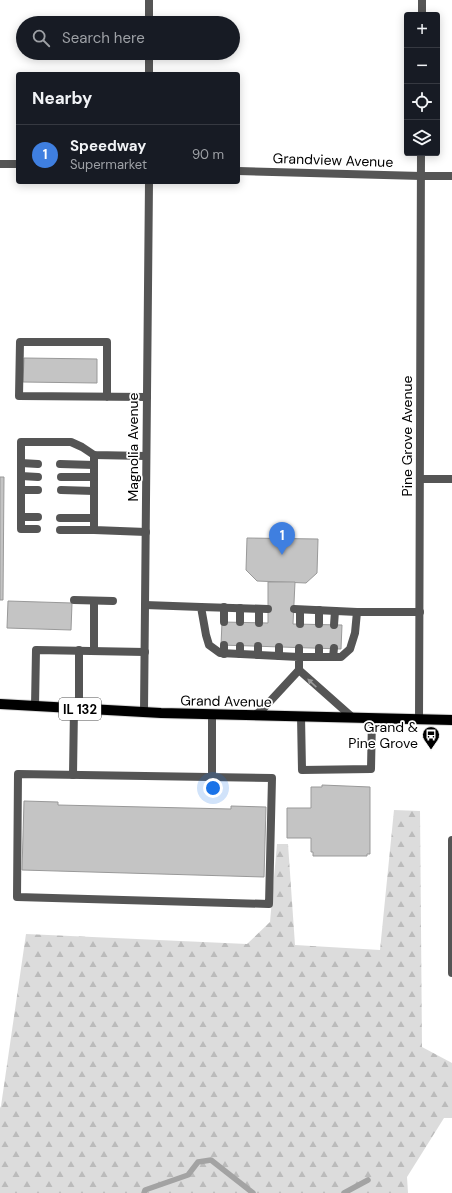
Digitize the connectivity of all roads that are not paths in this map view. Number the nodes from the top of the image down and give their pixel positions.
1 (149, 0) edge
2 (422, 0) edge
3 (422, 12) edge
4 (149, 16) edge
5 (149, 60) edge
6 (149, 72) edge
7 (421, 156) edge
8 (0, 164) edge
9 (16, 164) edge
10 (240, 170) edge
11 (421, 176) junction
12 (452, 176) edge
13 (149, 184) edge
14 (107, 396) junction
15 (147, 397) junction
16 (94, 455) junction
17 (146, 456) junction
18 (21, 464) junction
19 (38, 464) dead end
20 (60, 464) dead end
21 (94, 465) junction
22 (21, 476) junction
23 (38, 477) dead end
24 (61, 477) dead end
25 (94, 477) junction
26 (420, 479) junction
27 (452, 479) edge
28 (21, 490) junction
29 (38, 490) dead end
30 (61, 490) dead end
31 (94, 491) junction
32 (21, 517) junction
33 (38, 517) dead end
34 (60, 518) dead end
35 (94, 518) junction
36 (37, 529) dead end
37 (60, 530) dead end
38 (94, 530) junction
39 (146, 532) junction
40 (74, 600) dead end
41 (94, 601) junction
42 (113, 601) dead end
43 (145, 605) junction
44 (201, 607) junction
45 (224, 607) junction
46 (240, 608) junction
47 (258, 608) junction
48 (268, 608) dead end
49 (319, 610) junction
50 (335, 611) junction
51 (357, 612) junction
52 (420, 612) junction
53 (224, 622) dead end
54 (240, 622) dead end
55 (259, 623) dead end
56 (300, 624) dead end
57 (319, 624) dead end
58 (334, 625) dead end
59 (258, 646) dead end
60 (279, 647) dead end
61 (300, 648) dead end
62 (319, 648) dead end
63 (79, 650) junction
64 (94, 650) junction
65 (144, 652) junction
66 (258, 655) junction
67 (279, 656) junction
68 (299, 656) junction
69 (319, 657) junction
70 (299, 670) junction
71 (0, 704) edge
72 (35, 706) junction
73 (77, 709) junction
74 (144, 712) junction
75 (212, 714) junction
76 (255, 715) junction
77 (301, 716) junction
78 (352, 718) junction
79 (372, 718) junction
80 (419, 720) junction
81 (452, 720) edge
82 (73, 774) junction
83 (212, 778) junction
84 (452, 840) edge
85 (452, 973) edge

1 - 4 street
2 - 3 street
5 - 6 street
7 - 11 street, Pine Grove Avenue
8 - 9 street
10 - 11 street, Grandview Avenue
11 - 12 street, Grandview Avenue
11 - 26 street, Pine Grove Avenue
13 - 15 street, Magnolia Avenue
14 - 14 street
14 - 15 street
15 - 17 street, Magnolia Avenue
16 - 17 street
16 - 18 street
16 - 21 street
17 - 39 street, Magnolia Avenue
18 - 19 street
18 - 22 street
20 - 21 street
21 - 25 street
22 - 23 street
22 - 28 street
24 - 25 street
25 - 31 street
26 - 27 street
26 - 52 street, Pine Grove Avenue
28 - 29 street
28 - 32 street
30 - 31 street
31 - 35 street
32 - 33 street
32 - 36 street
34 - 35 street
35 - 38 street
37 - 38 street
38 - 39 street
39 - 43 street, Magnolia Avenue
40 - 41 street
41 - 42 street
41 - 64 street
43 - 44 street
43 - 65 street, Magnolia Avenue
44 - 45 street
44 - 66 street
45 - 46 street
45 - 53 street
46 - 47 street
46 - 54 street
47 - 48 street
47 - 55 street
49 - 50 street
49 - 56 street
49 - 57 street
50 - 51 street
50 - 58 street
51 - 52 street
51 - 69 street
52 - 80 street, Pine Grove Avenue
59 - 66 street
60 - 67 street
61 - 68 street
62 - 69 street
63 - 64 street
63 - 72 street
63 - 73 street
64 - 65 street
65 - 74 street, Magnolia Avenue
66 - 67 street
67 - 68 street
68 - 69 street
68 - 70 street
70 - 76 street
78 -> 70 street
71 - 72 main road, Grand Avenue / IL 132
72 - 73 main road, Grand Avenue / IL 132
73 - 74 main road, Grand Avenue / IL 132
73 - 82 street
74 - 75 main road, Grand Avenue / IL 132
75 - 76 main road, Grand Avenue / IL 132
75 - 83 street
76 - 77 main road, Grand Avenue / IL 132
77 - 78 main road, Grand Avenue / IL 132
77 - 79 street
78 - 79 main road, Grand Avenue / IL 132
79 - 80 main road, Grand Avenue / IL 132
80 - 81 main road, Grand Avenue / IL 132
82 - 83 street
82 - 83 street
84 - 85 street

